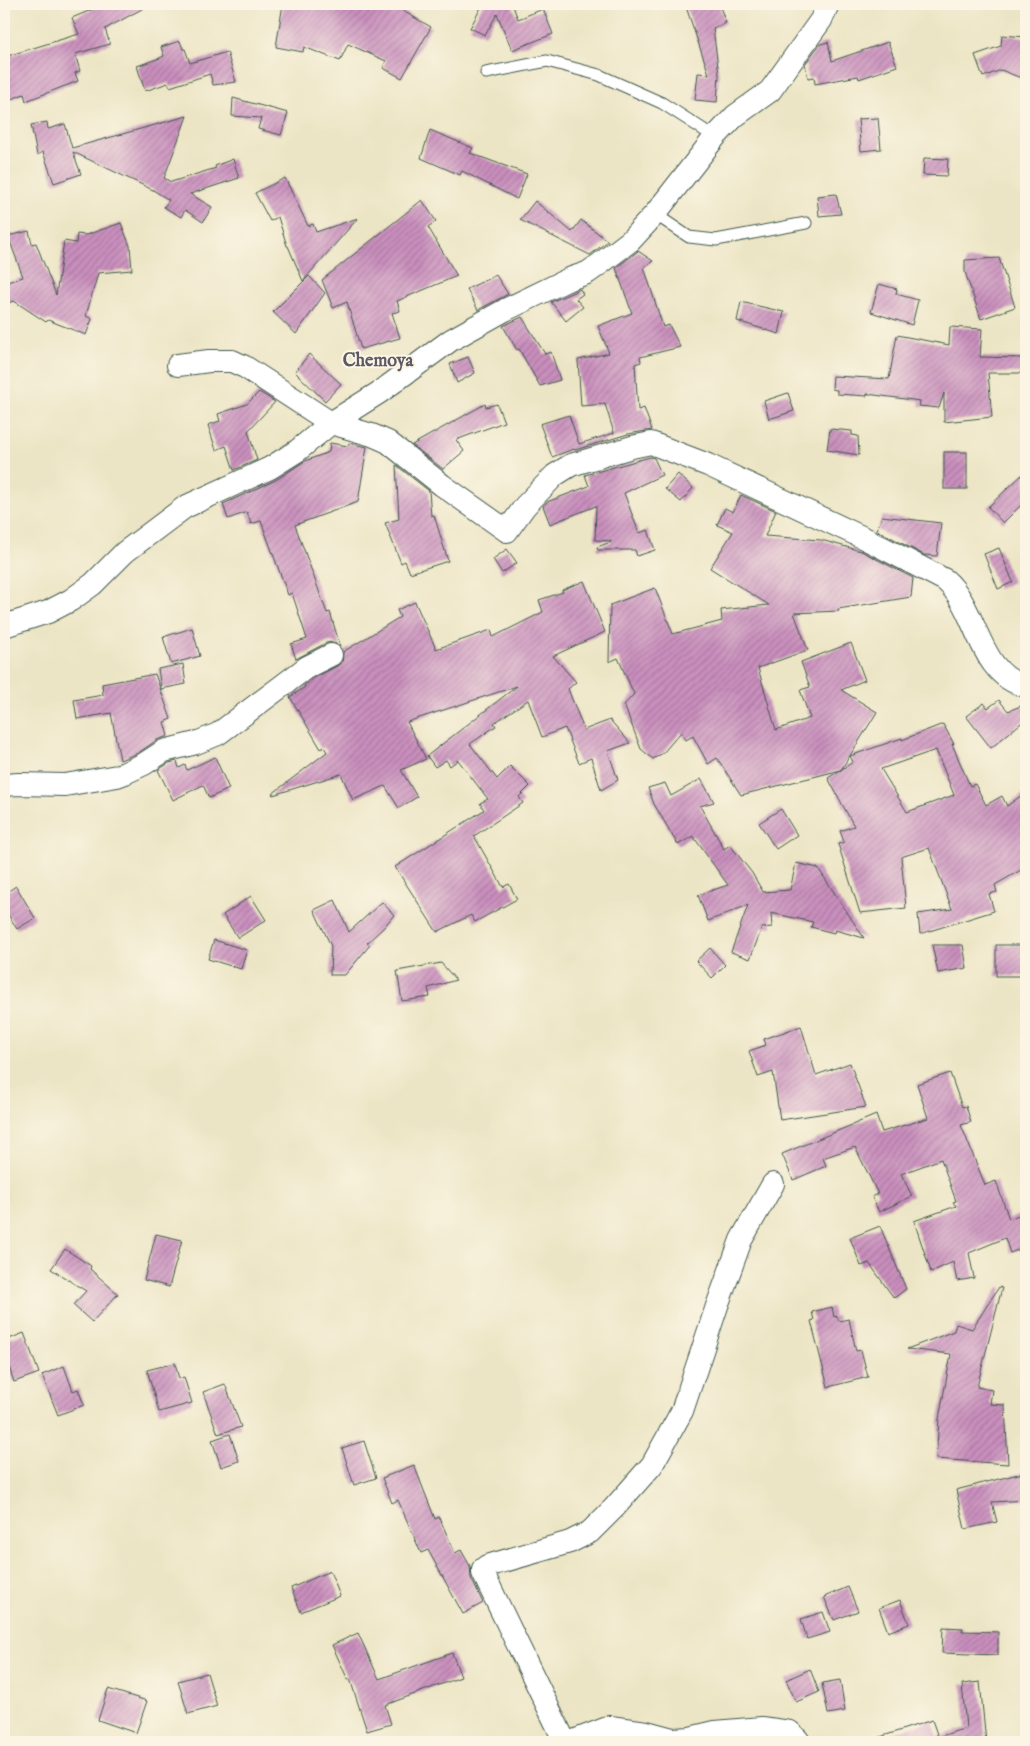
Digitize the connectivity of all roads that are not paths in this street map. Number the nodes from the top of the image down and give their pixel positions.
1 (828, 4) edge
2 (486, 73) dead end
3 (715, 137) junction
4 (655, 214) junction
5 (806, 223) dead end
6 (178, 365) dead end
7 (331, 424) junction
8 (4, 626) edge
9 (331, 655) dead end
10 (1026, 686) edge
11 (4, 785) edge
12 (773, 1184) dead end
13 (565, 1742) edge
14 (571, 1742) edge
15 (797, 1742) edge

1 - 3 street
2 - 3 lane
3 - 4 street
4 - 5 lane
4 - 7 street
6 - 7 street
7 - 8 street
7 - 10 street
9 - 11 street
12 - 13 street
14 - 15 street

